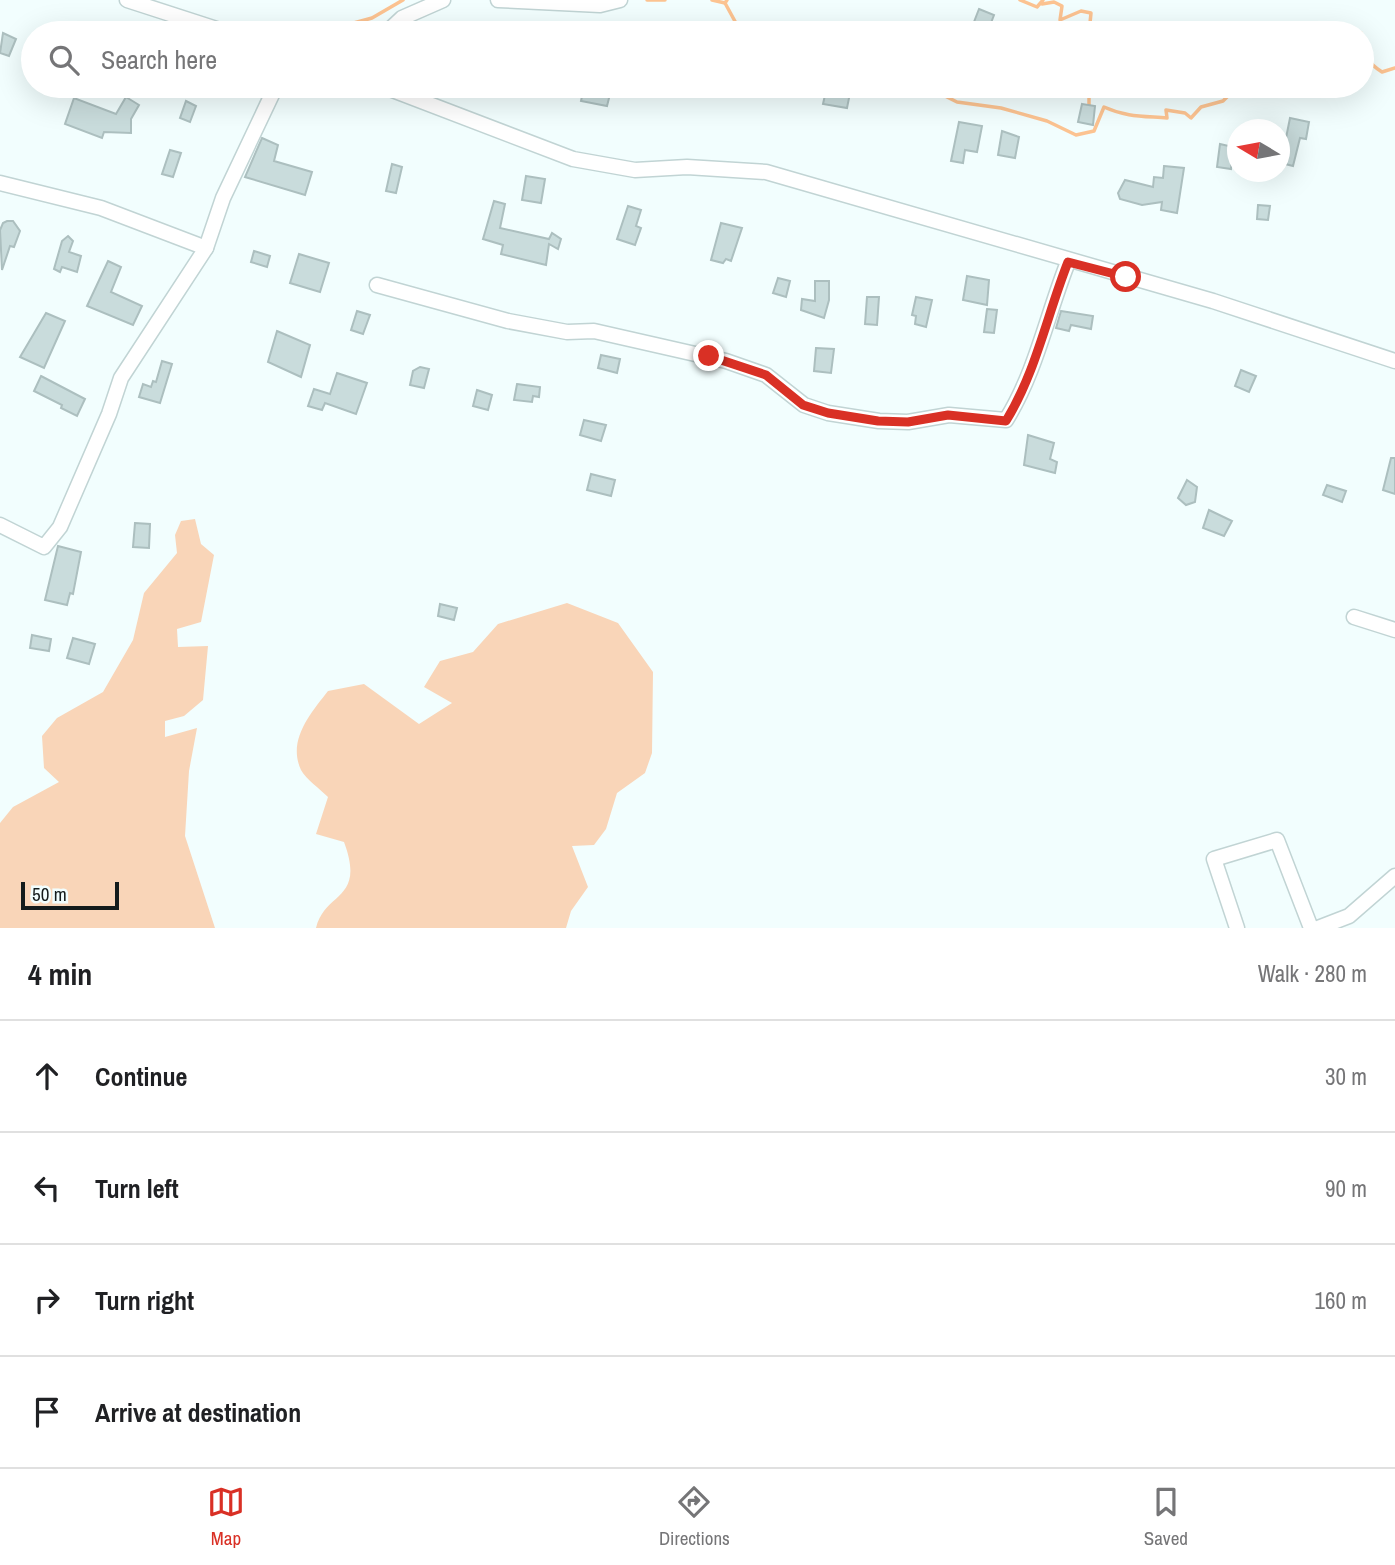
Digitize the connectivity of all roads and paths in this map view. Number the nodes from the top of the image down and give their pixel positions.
1 (127, 0) edge
2 (443, 0) edge
3 (498, 0) edge
4 (620, 0) edge
5 (192, 21) edge
6 (399, 21) edge
7 (270, 98) edge
8 (413, 98) edge
9 (0, 183) edge
10 (206, 248) junction
11 (1068, 262) junction
12 (377, 285) dead end
13 (1395, 361) edge
14 (0, 524) edge
15 (1354, 617) dead end
16 (1395, 630) edge
17 (1395, 876) edge
18 (1237, 928) edge
19 (1311, 928) edge
20 (1318, 928) edge

1 - 5 street
2 - 6 street
3 - 4 street
7 - 10 street
8 - 11 street
9 - 10 street
10 - 14 street
11 - 12 street
11 - 13 street
15 - 16 street
17 - 20 street
18 - 19 street

